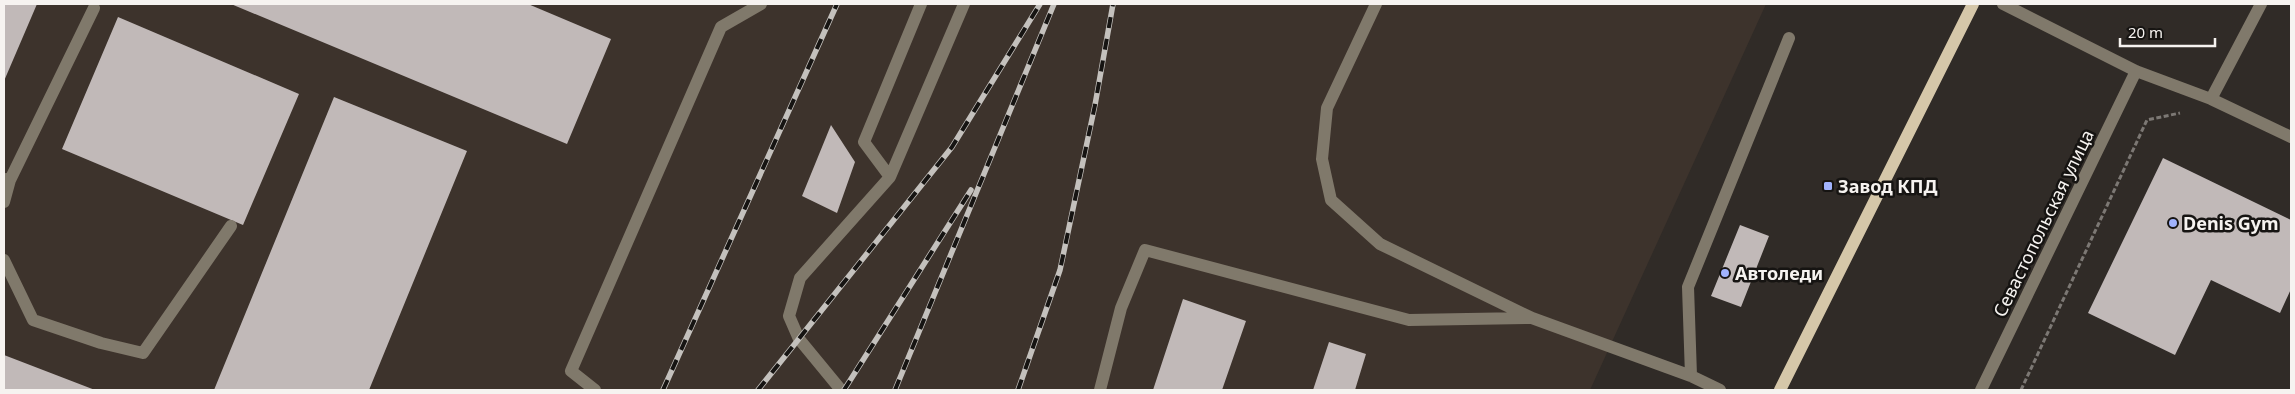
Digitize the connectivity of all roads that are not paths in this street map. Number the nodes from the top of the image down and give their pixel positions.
1 (761, 4) edge
2 (921, 4) edge
3 (964, 4) edge
4 (1376, 4) edge
5 (1973, 4) edge
6 (2003, 4) edge
7 (2261, 4) edge
8 (94, 8) dead end
9 (1789, 38) dead end
10 (2136, 71) junction
11 (2211, 99) junction
12 (2291, 137) edge
13 (890, 177) junction
14 (7, 180) edge
15 (4, 202) edge
16 (231, 226) dead end
17 (4, 260) edge
18 (1532, 318) junction
19 (1691, 376) junction
20 (595, 390) edge
21 (842, 390) edge
22 (1100, 390) edge
23 (1720, 390) edge
24 (1780, 390) edge
25 (1981, 390) edge

1 - 20 street
2 - 13 street
3 - 13 street
4 - 18 street
5 - 24 main road
6 - 10 street
7 - 11 street
8 - 14 street
9 - 19 street
10 - 11 street
10 - 25 street, Севастопольская улица
11 - 12 street
13 - 21 street
14 - 15 street
16 - 17 street
18 - 19 street
18 - 22 street
19 - 23 street

